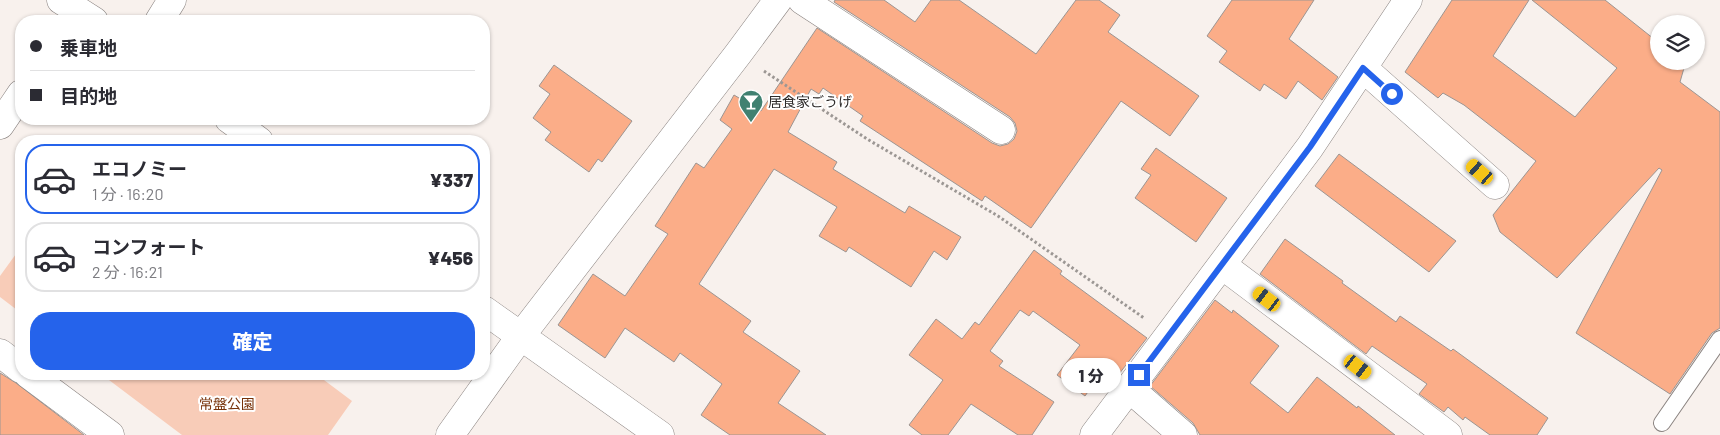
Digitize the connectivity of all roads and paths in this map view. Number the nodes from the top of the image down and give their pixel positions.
1 (172, 0) edge
2 (778, 0) edge
3 (802, 0) edge
4 (1408, 0) edge
5 (163, 15) edge
6 (738, 54) junction
7 (1363, 68) junction
8 (15, 103) edge
9 (0, 125) edge
10 (238, 125) edge
11 (1001, 130) dead end
12 (251, 135) edge
13 (1495, 185) dead end
14 (1222, 265) junction
15 (490, 314) edge
16 (1168, 336) junction
17 (520, 337) junction
18 (1720, 339) edge
19 (0, 353) edge
20 (15, 364) edge
21 (490, 379) edge
22 (36, 380) edge
23 (489, 380) edge
24 (1130, 388) junction
25 (1662, 423) dead end
26 (110, 435) edge
27 (450, 435) edge
28 (660, 435) edge
29 (1094, 435) edge
30 (1183, 435) edge
31 (1448, 435) edge

1 - 5 street
2 - 6 street
3 - 11 street
4 - 7 street
6 - 16 path
6 - 17 street
7 - 13 street
7 - 14 street
8 - 9 street
10 - 12 street
14 - 16 street
14 - 31 street
15 - 17 street
16 - 24 street
17 - 21 street
17 - 28 street
18 - 25 lane
19 - 20 street
22 - 26 street
23 - 27 street
24 - 29 street
24 - 30 street

